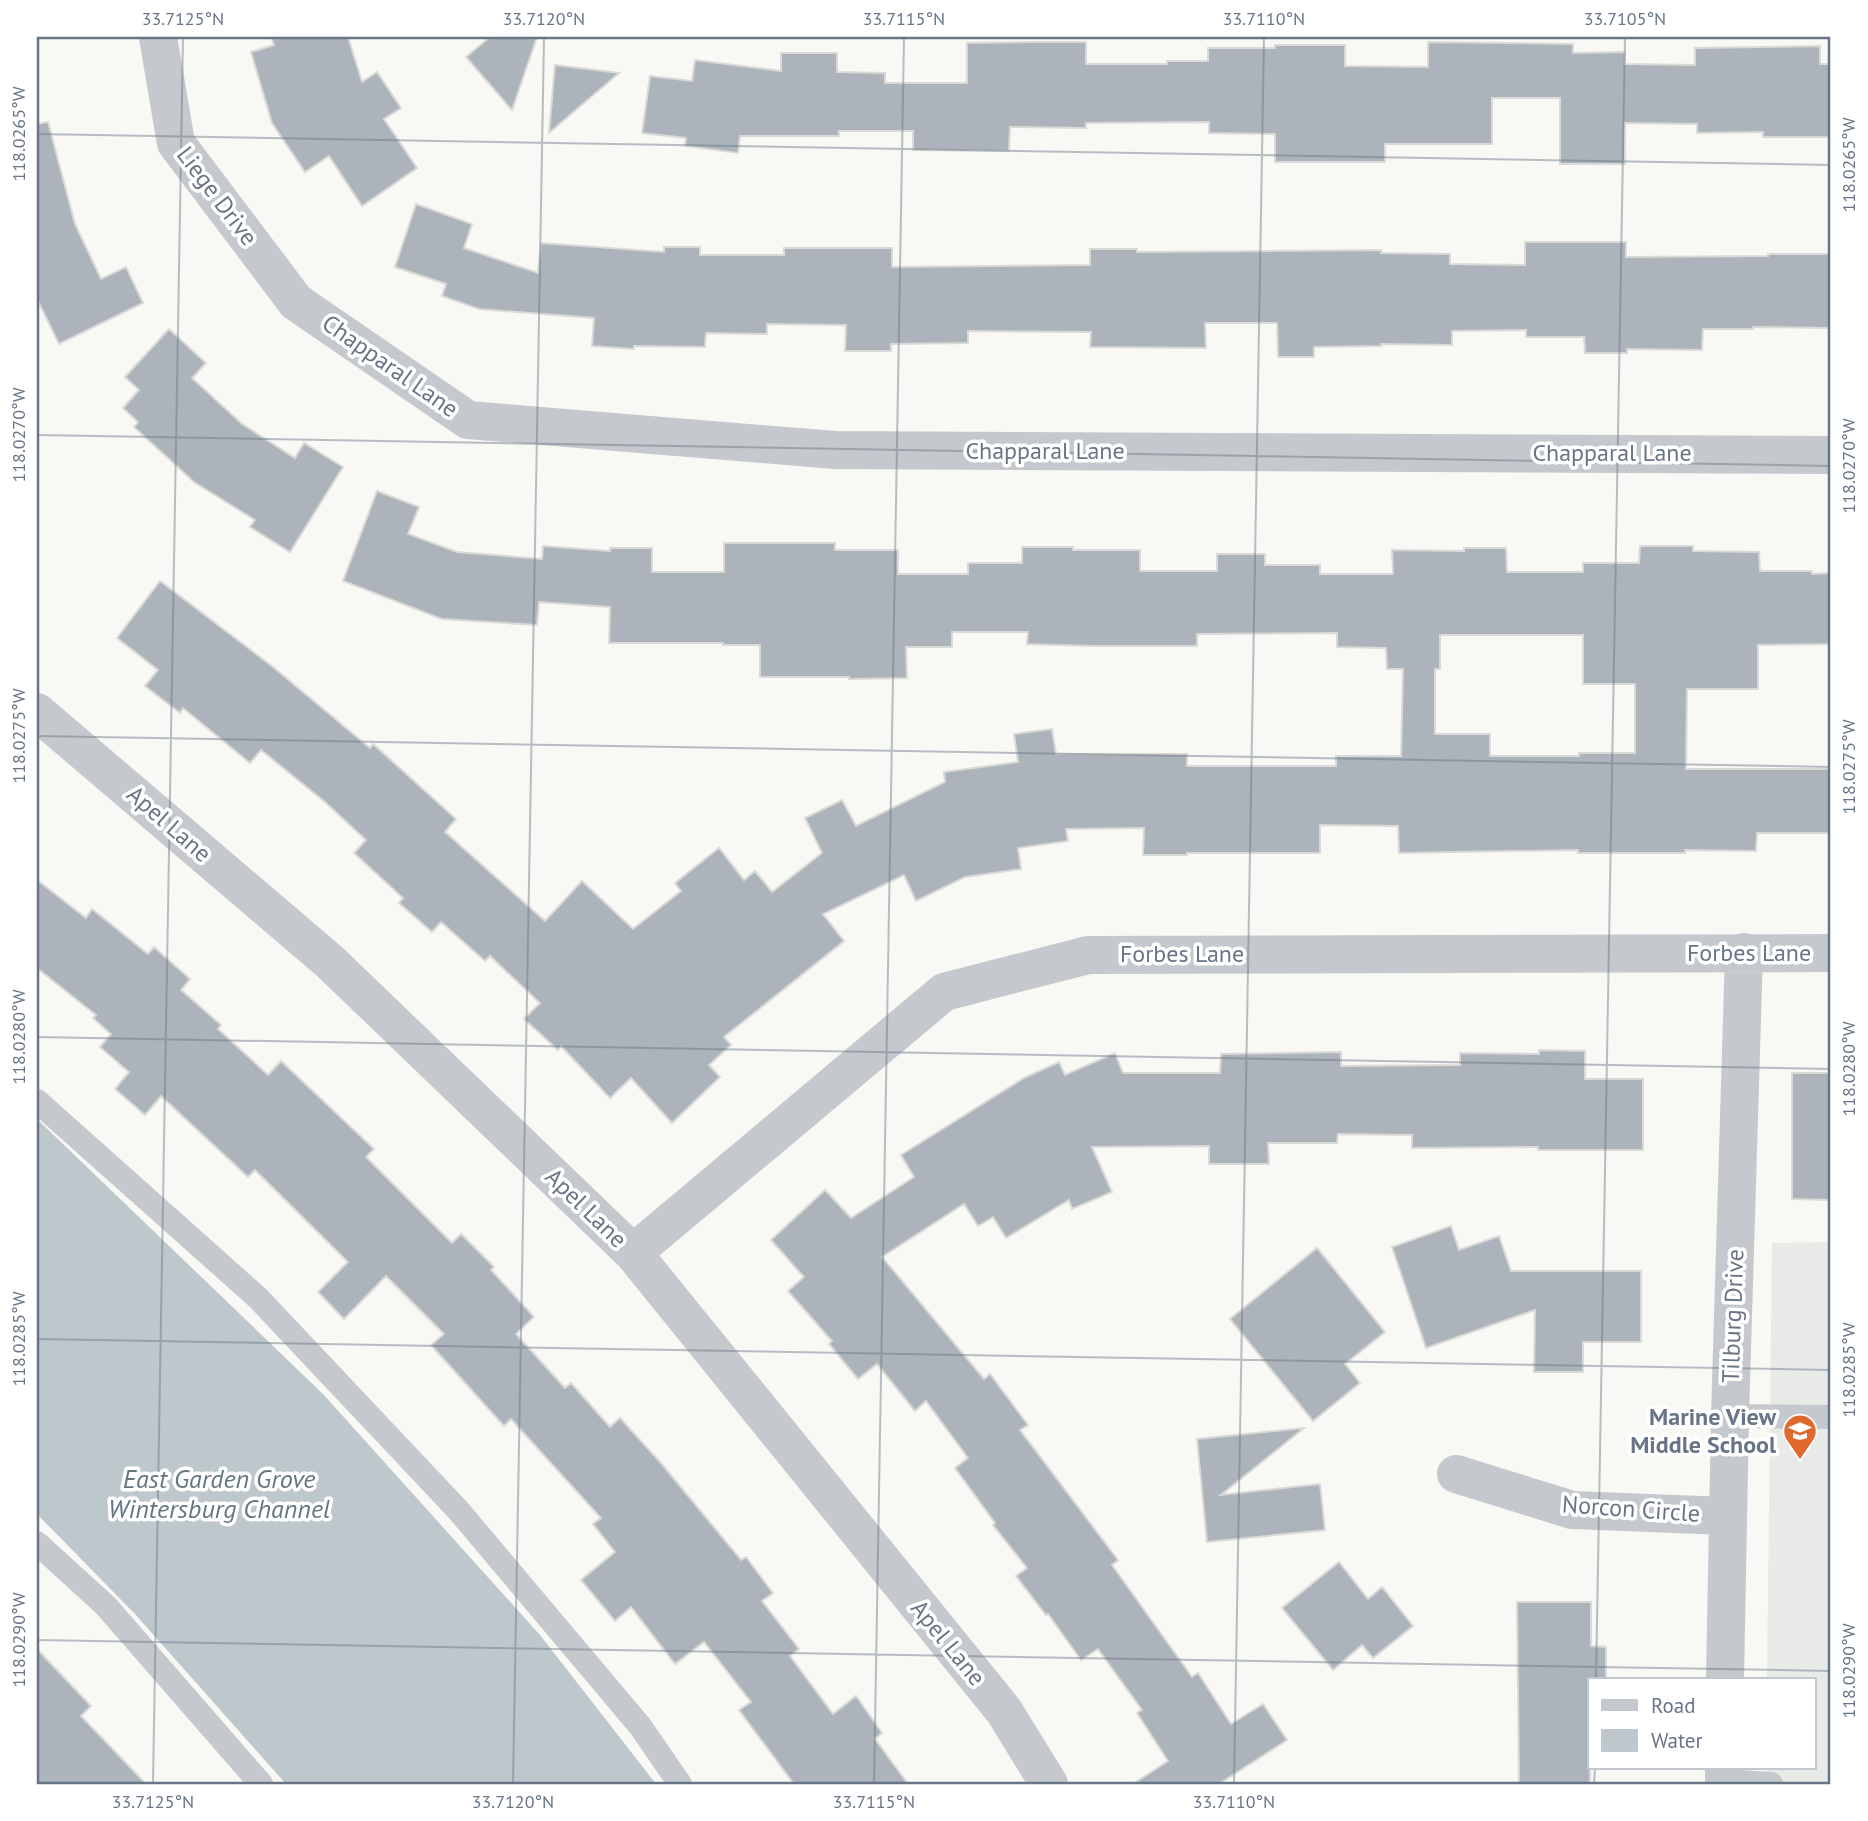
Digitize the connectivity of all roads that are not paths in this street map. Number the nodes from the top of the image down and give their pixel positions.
1 (158, 37) edge
2 (296, 302) joint
3 (1831, 454) edge
4 (37, 712) edge
5 (1744, 952) junction
6 (1831, 953) edge
7 (37, 1101) edge
8 (633, 1253) junction
9 (1730, 1416) junction
10 (1831, 1417) edge
11 (1456, 1474) dead end
12 (1727, 1516) junction
13 (37, 1543) edge
14 (1725, 1678) edge
15 (1724, 1777) edge
16 (261, 1784) edge
17 (680, 1784) edge
18 (1049, 1784) edge
19 (1771, 1784) edge

1 - 2 street, Liege Drive
2 - 3 street, Chapparal Lane
4 - 8 street, Apel Lane
5 - 6 street, Forbes Lane
5 - 8 street, Forbes Lane
5 - 9 street, Tilburg Drive
7 - 17 lane
8 - 18 street, Apel Lane
9 - 10 lane
9 - 12 street, Tilburg Drive
11 - 12 street, Norcon Circle
12 - 14 street, Tilburg Drive
13 - 16 lane
15 - 19 lane

